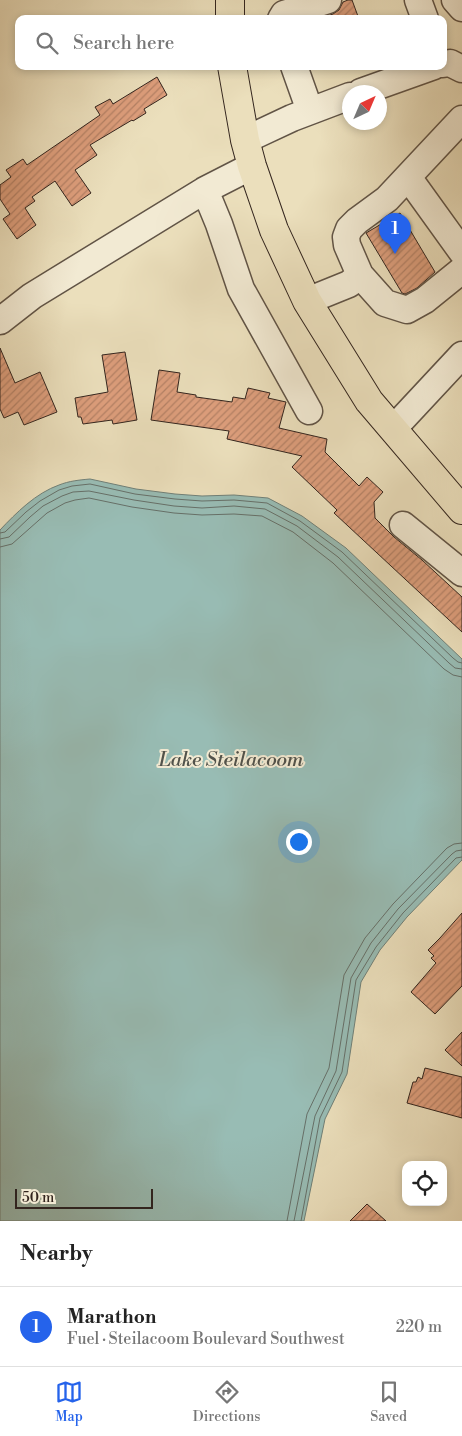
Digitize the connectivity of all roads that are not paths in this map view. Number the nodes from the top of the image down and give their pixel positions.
1 (230, 0) edge
2 (328, 0) edge
3 (418, 0) edge
4 (455, 0) edge
5 (462, 8) edge
6 (230, 15) edge
7 (283, 15) edge
8 (424, 15) edge
9 (232, 70) edge
10 (295, 70) edge
11 (426, 70) edge
12 (382, 85) edge
13 (342, 99) edge
14 (310, 111) junction
15 (462, 118) edge
16 (245, 140) junction
17 (252, 166) junction
18 (408, 177) junction
19 (205, 190) junction
20 (462, 252) edge
21 (462, 270) edge
22 (360, 275) junction
23 (307, 302) junction
24 (0, 321) edge
25 (462, 354) edge
26 (309, 411) dead end
27 (393, 429) junction
28 (462, 510) edge
29 (403, 525) dead end
30 (462, 573) edge

1 - 6 main road
2 - 7 street
3 - 8 street
4 - 5 street
9 - 16 main road
10 - 14 street
11 - 12 street
13 - 14 street
14 - 16 street
15 - 18 street
16 - 17 main road
17 - 19 street
17 - 23 main road
18 - 20 street
18 - 22 street
19 - 24 street
19 - 26 street
21 - 22 street
22 - 23 street
23 - 27 main road
25 - 27 street
27 - 28 main road
29 - 30 street

